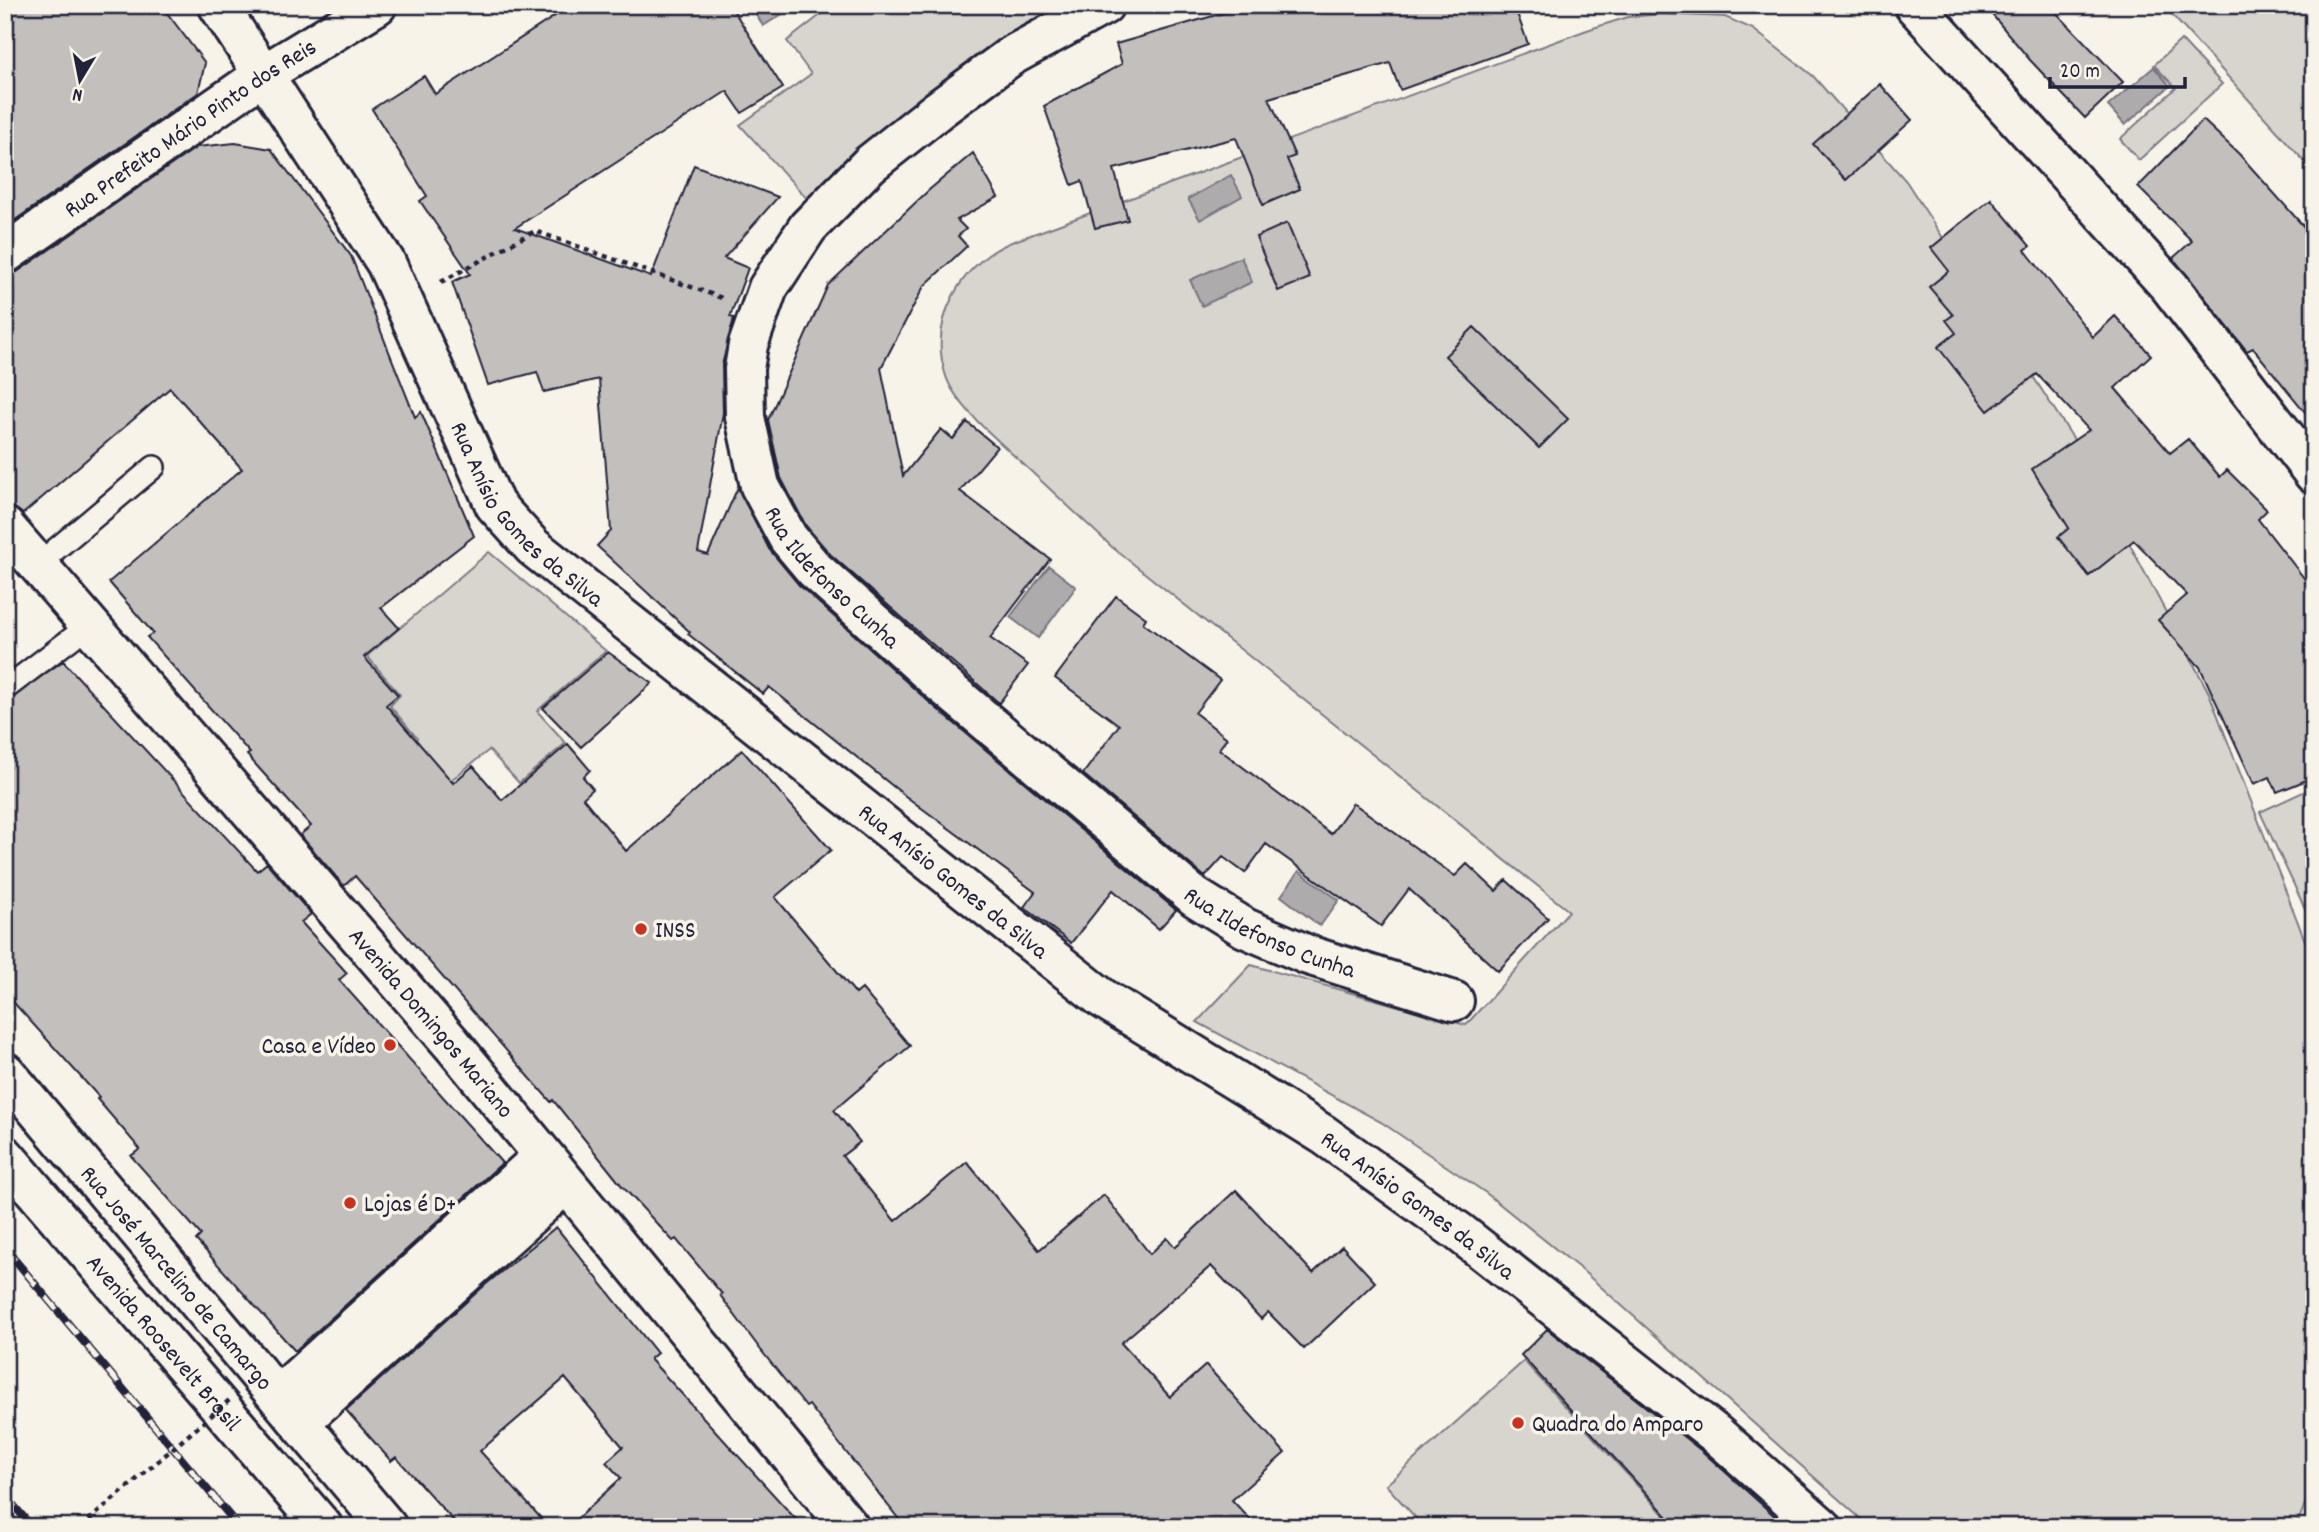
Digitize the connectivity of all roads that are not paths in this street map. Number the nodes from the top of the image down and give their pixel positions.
1 (218, 5) edge
2 (377, 5) edge
3 (1104, 5) edge
4 (1914, 5) edge
5 (264, 74) junction
6 (5, 254) edge
7 (153, 467) dead end
8 (2314, 474) edge
9 (5, 527) edge
10 (37, 565) junction
11 (88, 626) junction
12 (5, 688) edge
13 (1454, 1002) dead end
14 (5, 1072) edge
15 (5, 1156) edge
16 (553, 1171) junction
17 (290, 1408) junction
18 (351, 1481) junction
19 (323, 1527) edge
20 (387, 1527) edge
21 (404, 1527) edge
22 (849, 1527) edge
23 (1822, 1527) edge

1 - 5 street, Rua Anísio Gomes da Silva
2 - 5 street, Rua Prefeito Mário Pinto dos Reis
3 - 13 street, Rua Ildefonso Cunha
4 - 8 street
5 - 6 street, Rua Prefeito Mário Pinto dos Reis
5 - 23 street, Rua Anísio Gomes da Silva
7 - 10 lane
9 - 10 street, Avenida Domingos Mariano
10 - 11 street, Avenida Domingos Mariano
11 - 12 lane
11 - 16 street, Avenida Domingos Mariano
14 - 17 street, Rua José Marcelino de Camargo
15 - 19 street, Avenida Roosevelt Brasil
16 - 17 street
16 - 22 street, Avenida Domingos Mariano
17 - 18 street, Rua José Marcelino de Camargo
18 - 20 street, Rua José Marcelino de Camargo
18 - 21 street, Rua José Marcelino de Camargo

